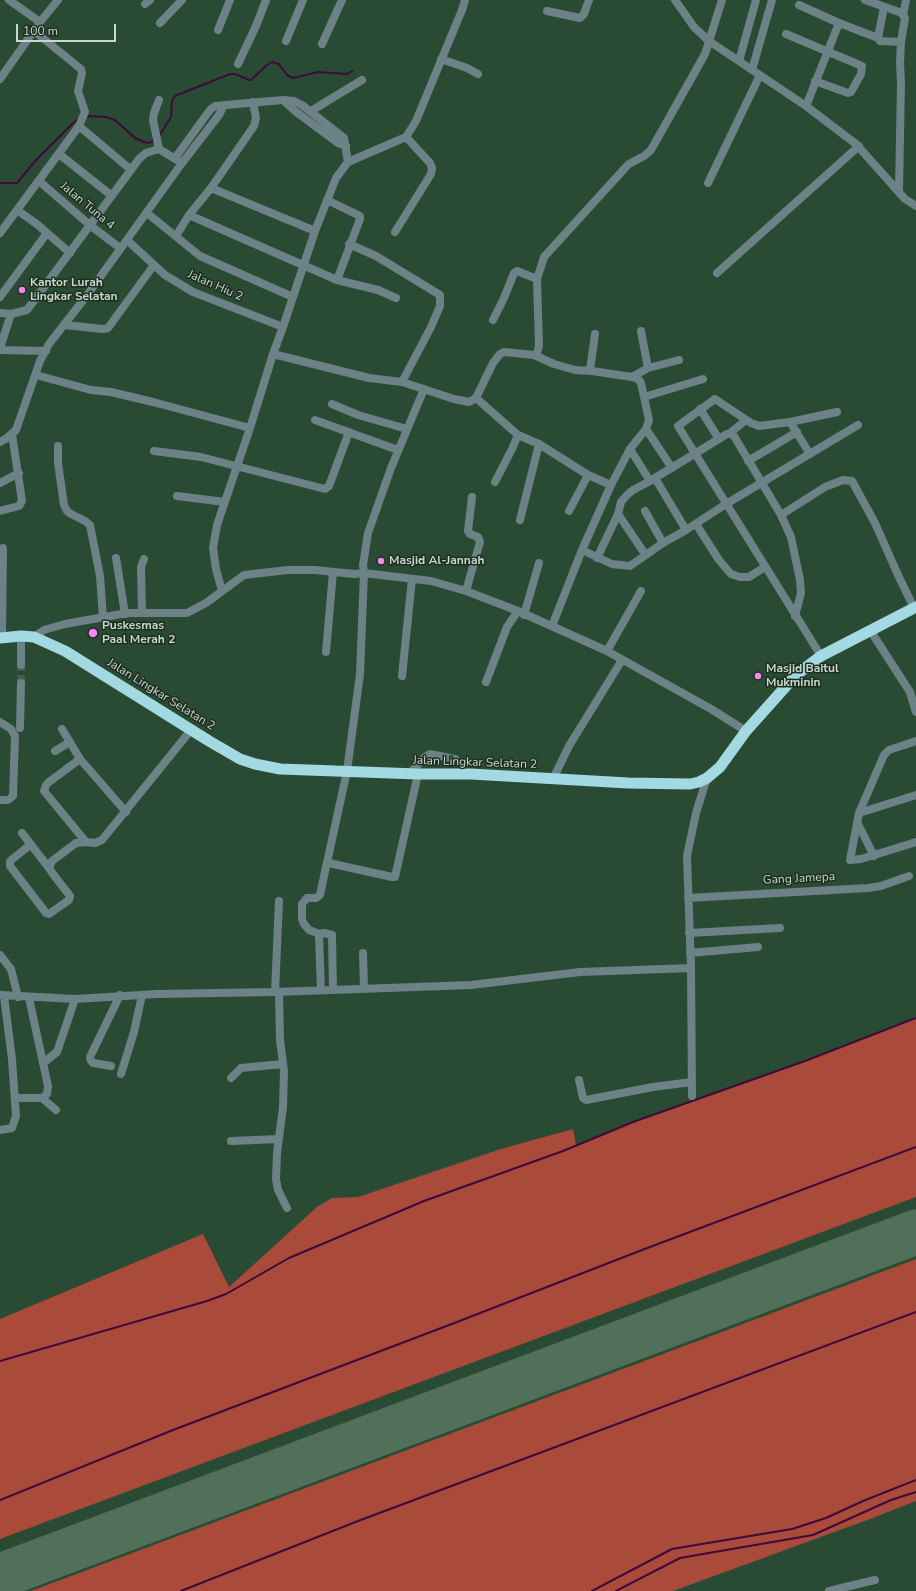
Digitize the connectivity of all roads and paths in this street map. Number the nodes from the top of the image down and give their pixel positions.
1 (9, 0) edge
2 (58, 0) edge
3 (182, 0) edge
4 (230, 0) edge
5 (266, 0) edge
6 (303, 0) edge
7 (342, 0) edge
8 (465, 0) edge
9 (589, 0) edge
10 (675, 0) edge
11 (722, 0) edge
12 (756, 0) edge
13 (772, 0) edge
14 (864, 0) edge
15 (906, 0) edge
16 (799, 5) dead end
17 (884, 7) junction
18 (547, 11) dead end
19 (903, 15) junction
20 (40, 22) junction
21 (160, 23) dead end
22 (839, 23) junction
23 (218, 30) dead end
24 (34, 31) junction
25 (786, 34) dead end
26 (878, 38) junction
27 (286, 40) dead end
28 (709, 41) junction
29 (901, 42) junction
30 (322, 44) dead end
31 (827, 52) junction
32 (441, 59) junction
33 (739, 61) junction
34 (238, 64) dead end
35 (752, 70) junction
36 (478, 74) dead end
37 (760, 75) junction
38 (0, 79) edge
39 (362, 80) dead end
40 (815, 81) junction
41 (159, 100) dead end
42 (283, 100) junction
43 (253, 102) junction
44 (806, 106) junction
45 (311, 111) junction
46 (80, 125) junction
47 (406, 137) junction
48 (158, 143) junction
49 (346, 146) junction
50 (859, 146) junction
51 (59, 154) junction
52 (179, 160) junction
53 (348, 162) junction
54 (130, 169) junction
55 (39, 181) junction
56 (708, 183) dead end
57 (211, 188) junction
58 (898, 190) junction
59 (112, 196) junction
60 (327, 200) junction
61 (916, 206) edge
62 (17, 210) junction
63 (147, 212) junction
64 (189, 215) junction
65 (91, 226) junction
66 (315, 231) junction
67 (395, 232) dead end
68 (0, 233) edge
69 (47, 233) junction
70 (176, 236) junction
71 (126, 240) junction
72 (350, 244) junction
73 (120, 248) junction
74 (70, 253) junction
75 (304, 264) junction
76 (154, 265) junction
77 (717, 272) dead end
78 (537, 279) junction
79 (337, 280) junction
80 (0, 297) edge
81 (293, 297) junction
82 (396, 298) dead end
83 (0, 313) edge
84 (11, 314) junction
85 (493, 320) dead end
86 (65, 325) junction
87 (283, 327) junction
88 (641, 331) dead end
89 (595, 334) dead end
90 (0, 349) edge
91 (46, 350) junction
92 (273, 354) junction
93 (534, 356) junction
94 (679, 360) dead end
95 (648, 368) junction
96 (592, 371) junction
97 (36, 375) junction
98 (632, 377) junction
99 (703, 379) dead end
100 (402, 382) junction
101 (424, 389) junction
102 (644, 397) junction
103 (476, 398) junction
104 (332, 404) dead end
105 (700, 409) junction
106 (837, 412) dead end
107 (315, 420) dead end
108 (746, 420) junction
109 (790, 422) junction
110 (858, 425) dead end
111 (250, 428) junction
112 (407, 429) junction
113 (646, 429) junction
114 (349, 432) junction
115 (797, 432) junction
116 (730, 433) junction
117 (12, 434) junction
118 (518, 435) junction
119 (719, 440) junction
120 (0, 442) edge
121 (539, 444) junction
122 (58, 446) dead end
123 (630, 449) junction
124 (398, 450) junction
125 (154, 451) dead end
126 (695, 454) junction
127 (810, 454) junction
128 (748, 461) junction
129 (238, 466) junction
130 (672, 468) junction
131 (19, 473) junction
132 (588, 475) junction
133 (653, 480) junction
134 (495, 482) dead end
135 (0, 483) edge
136 (762, 483) junction
137 (611, 485) junction
138 (176, 496) dead end
139 (472, 497) dead end
140 (225, 502) junction
141 (726, 504) junction
142 (0, 511) edge
143 (569, 511) dead end
144 (645, 511) dead end
145 (618, 514) junction
146 (780, 515) junction
147 (520, 520) dead end
148 (696, 524) junction
149 (686, 530) junction
150 (663, 543) junction
151 (3, 548) dead end
152 (582, 550) junction
153 (645, 554) junction
154 (116, 558) dead end
155 (597, 558) junction
156 (144, 559) dead end
157 (539, 563) dead end
158 (765, 567) junction
159 (333, 572) junction
160 (364, 573) junction
161 (412, 579) junction
162 (222, 591) junction
163 (466, 591) junction
164 (641, 591) dead end
165 (915, 607) edge
166 (142, 613) junction
167 (521, 613) junction
168 (125, 614) junction
169 (795, 616) junction
170 (103, 618) junction
171 (552, 626) junction
172 (870, 630) junction
173 (21, 636) junction
174 (34, 637) junction
175 (1, 638) edge
176 (607, 651) junction
177 (326, 652) dead end
178 (821, 656) junction
179 (622, 660) junction
180 (21, 665) tunnel mouth
181 (402, 676) dead end
182 (486, 682) dead end
183 (21, 683) tunnel mouth
184 (913, 693) edge
185 (916, 712) edge
186 (0, 722) edge
187 (20, 728) dead end
188 (62, 730) dead end
189 (191, 730) junction
190 (746, 730) junction
191 (916, 740) edge
192 (70, 742) junction
193 (55, 751) dead end
194 (80, 759) junction
195 (455, 759) dead end
196 (347, 772) junction
197 (414, 773) junction
198 (707, 778) junction
199 (553, 779) junction
200 (916, 795) edge
201 (0, 800) edge
202 (126, 812) junction
203 (859, 814) junction
204 (858, 824) junction
205 (22, 834) dead end
206 (86, 842) junction
207 (916, 842) edge
208 (30, 845) junction
209 (874, 856) junction
210 (327, 862) junction
211 (50, 868) junction
212 (909, 876) dead end
213 (688, 898) junction
214 (279, 901) dead end
215 (780, 928) dead end
216 (689, 933) junction
217 (318, 934) junction
218 (758, 947) dead end
219 (363, 953) dead end
220 (690, 953) junction
221 (0, 955) edge
222 (691, 968) junction
223 (364, 988) junction
224 (321, 990) junction
225 (333, 990) junction
226 (277, 992) junction
227 (142, 995) junction
228 (2, 996) edge
229 (120, 996) junction
230 (18, 997) junction
231 (29, 998) junction
232 (75, 999) junction
233 (43, 1063) junction
234 (283, 1064) junction
235 (111, 1066) dead end
236 (121, 1074) dead end
237 (231, 1078) dead end
238 (578, 1080) dead end
239 (692, 1082) junction
240 (692, 1096) dead end
241 (14, 1098) junction
242 (42, 1098) junction
243 (56, 1110) dead end
244 (0, 1130) edge
245 (279, 1139) junction
246 (231, 1141) dead end
247 (287, 1208) dead end
248 (875, 1580) dead end
249 (829, 1591) edge

1 - 20 street
2 - 20 street
3 - 21 street
4 - 23 street
5 - 34 street
6 - 27 street
7 - 30 street
8 - 32 street
9 - 18 street
10 - 28 street
11 - 28 street
12 - 33 street
13 - 35 street
14 - 17 street
15 - 19 street
16 - 22 street
17 - 19 street
17 - 26 street
19 - 29 street
20 - 24 street
22 - 26 street
22 - 31 street
24 - 38 street
24 - 46 street
25 - 31 street
26 - 29 street
28 - 33 street
28 - 78 street
29 - 58 street
31 - 40 street
31 - 40 street
32 - 36 street
32 - 47 street
33 - 35 street
35 - 37 street
37 - 44 street
37 - 56 street
39 - 45 street
40 - 44 street
41 - 48 street
42 - 43 street
42 - 45 street
42 - 49 street
43 - 52 street
43 - 57 street
44 - 50 street
45 - 49 street
46 - 51 street
46 - 54 street
47 - 53 street
47 - 67 street
48 - 52 street
48 - 54 street
49 - 53 street
50 - 58 street
50 - 77 street
51 - 55 street
51 - 59 street
52 - 63 street
53 - 60 street
54 - 59 street
55 - 62 street
55 - 65 street, Jalan Tuna 4
57 - 64 street
57 - 66 street
58 - 61 street
59 - 65 street
60 - 66 street
60 - 72 street
62 - 68 street
62 - 69 street
63 - 70 street
63 - 71 street
64 - 70 street
64 - 75 street
65 - 73 street, Jalan Tuna 4
65 - 74 street
66 - 75 street
69 - 74 street
69 - 80 street
70 - 81 street
71 - 73 street
71 - 76 street, Jalan Hiu 2
72 - 79 street
72 - 100 street
73 - 86 street
74 - 84 street
75 - 79 street
75 - 81 street
76 - 86 street
76 - 87 street, Jalan Hiu 2
78 - 85 street
78 - 93 street
79 - 82 street
81 - 87 street
83 - 84 street
84 - 90 street
86 - 91 street
87 - 92 street
88 - 95 street
89 - 96 street
90 - 91 street
91 - 97 street
92 - 100 street
92 - 111 street
93 - 96 street
93 - 103 street
94 - 95 street
95 - 98 street
96 - 98 street
97 - 111 street
97 - 117 street
98 - 102 street
99 - 102 street
100 - 101 street
101 - 103 street
101 - 112 street
102 - 113 street
103 - 118 street
104 - 112 street
105 - 108 street
105 - 119 street
105 - 126 street
106 - 109 street
107 - 114 street
108 - 109 street
108 - 116 street
109 - 115 street
110 - 127 street
111 - 129 street
112 - 124 street
113 - 123 street
113 - 130 street
114 - 124 street
114 - 129 street
115 - 127 street
115 - 128 street
116 - 119 street
116 - 128 street
117 - 120 street
117 - 131 street
118 - 121 street
118 - 134 street
119 - 126 street
121 - 132 street
121 - 147 street
122 - 170 street
123 - 133 street
123 - 137 street
124 - 160 street
125 - 129 street
126 - 130 street
126 - 141 street
127 - 136 street
128 - 136 street
129 - 140 street
130 - 133 street
131 - 135 street
131 - 142 street
132 - 137 street
132 - 143 street
133 - 145 street
133 - 149 street
136 - 141 street
136 - 146 street
137 - 152 street
138 - 140 street
139 - 163 street
140 - 162 street
141 - 148 street
141 - 158 street
144 - 150 street
145 - 153 street
145 - 155 street
146 - 165 street
146 - 169 street
148 - 149 street
148 - 158 street
149 - 150 street
150 - 153 street
151 - 175 street
152 - 155 street
152 - 171 street
153 - 155 street
154 - 168 street
156 - 166 street
157 - 167 street
158 - 169 street
159 - 160 street
159 - 162 street
159 - 177 street
160 - 161 street
160 - 196 street
161 - 163 street
161 - 181 street
162 - 166 street
163 - 167 street
164 - 176 street
165 - 172 highway, Jalan Lingkar Selatan 2
166 - 168 street
167 - 171 street
167 - 182 street
168 - 170 street
169 - 178 street
170 - 174 street
171 - 176 street
172 - 178 highway, Jalan Lingkar Selatan 2
172 - 184 street
173 - 174 highway, Jalan Lingkar Selatan 2
173 - 175 highway, Jalan Lingkar Selatan 2
173 - 180 street
174 - 189 highway, Jalan Lingkar Selatan 2
176 - 179 street
178 - 190 highway, Jalan Lingkar Selatan 2
179 - 190 street
179 - 199 street
183 - 187 street
184 - 185 street
186 - 201 street
188 - 192 street
189 - 196 highway, Jalan Lingkar Selatan 2
189 - 202 street
190 - 198 highway, Jalan Lingkar Selatan 2
191 - 203 street
192 - 193 street
192 - 194 street
194 - 202 street
194 - 206 street
195 - 197 street
196 - 197 highway, Jalan Lingkar Selatan 2
196 - 210 street
197 - 199 highway, Jalan Lingkar Selatan 2
197 - 210 street
198 - 199 highway, Jalan Lingkar Selatan 2
198 - 213 street
200 - 203 street
202 - 206 street
203 - 204 street
204 - 209 street
204 - 209 street
205 - 208 street
206 - 211 street
207 - 209 street
208 - 211 street
208 - 211 street
210 - 217 street
212 - 213 street, Gang Jamepa
213 - 216 street
214 - 226 street
215 - 216 street
216 - 220 street
217 - 224 street
217 - 225 street
218 - 220 street
219 - 223 street
220 - 222 street
221 - 230 street
222 - 223 street
222 - 239 street
223 - 225 street
224 - 225 street
224 - 226 street
226 - 227 street
226 - 234 street
227 - 229 street
227 - 236 street
228 - 230 street
228 - 241 street
229 - 232 street
229 - 235 street
230 - 231 street
231 - 232 street
231 - 233 street
232 - 233 street
233 - 242 street
234 - 237 street
234 - 245 street
238 - 239 street
239 - 240 street
241 - 242 street
241 - 244 street
242 - 243 street
245 - 246 street
245 - 247 street
248 - 249 street

